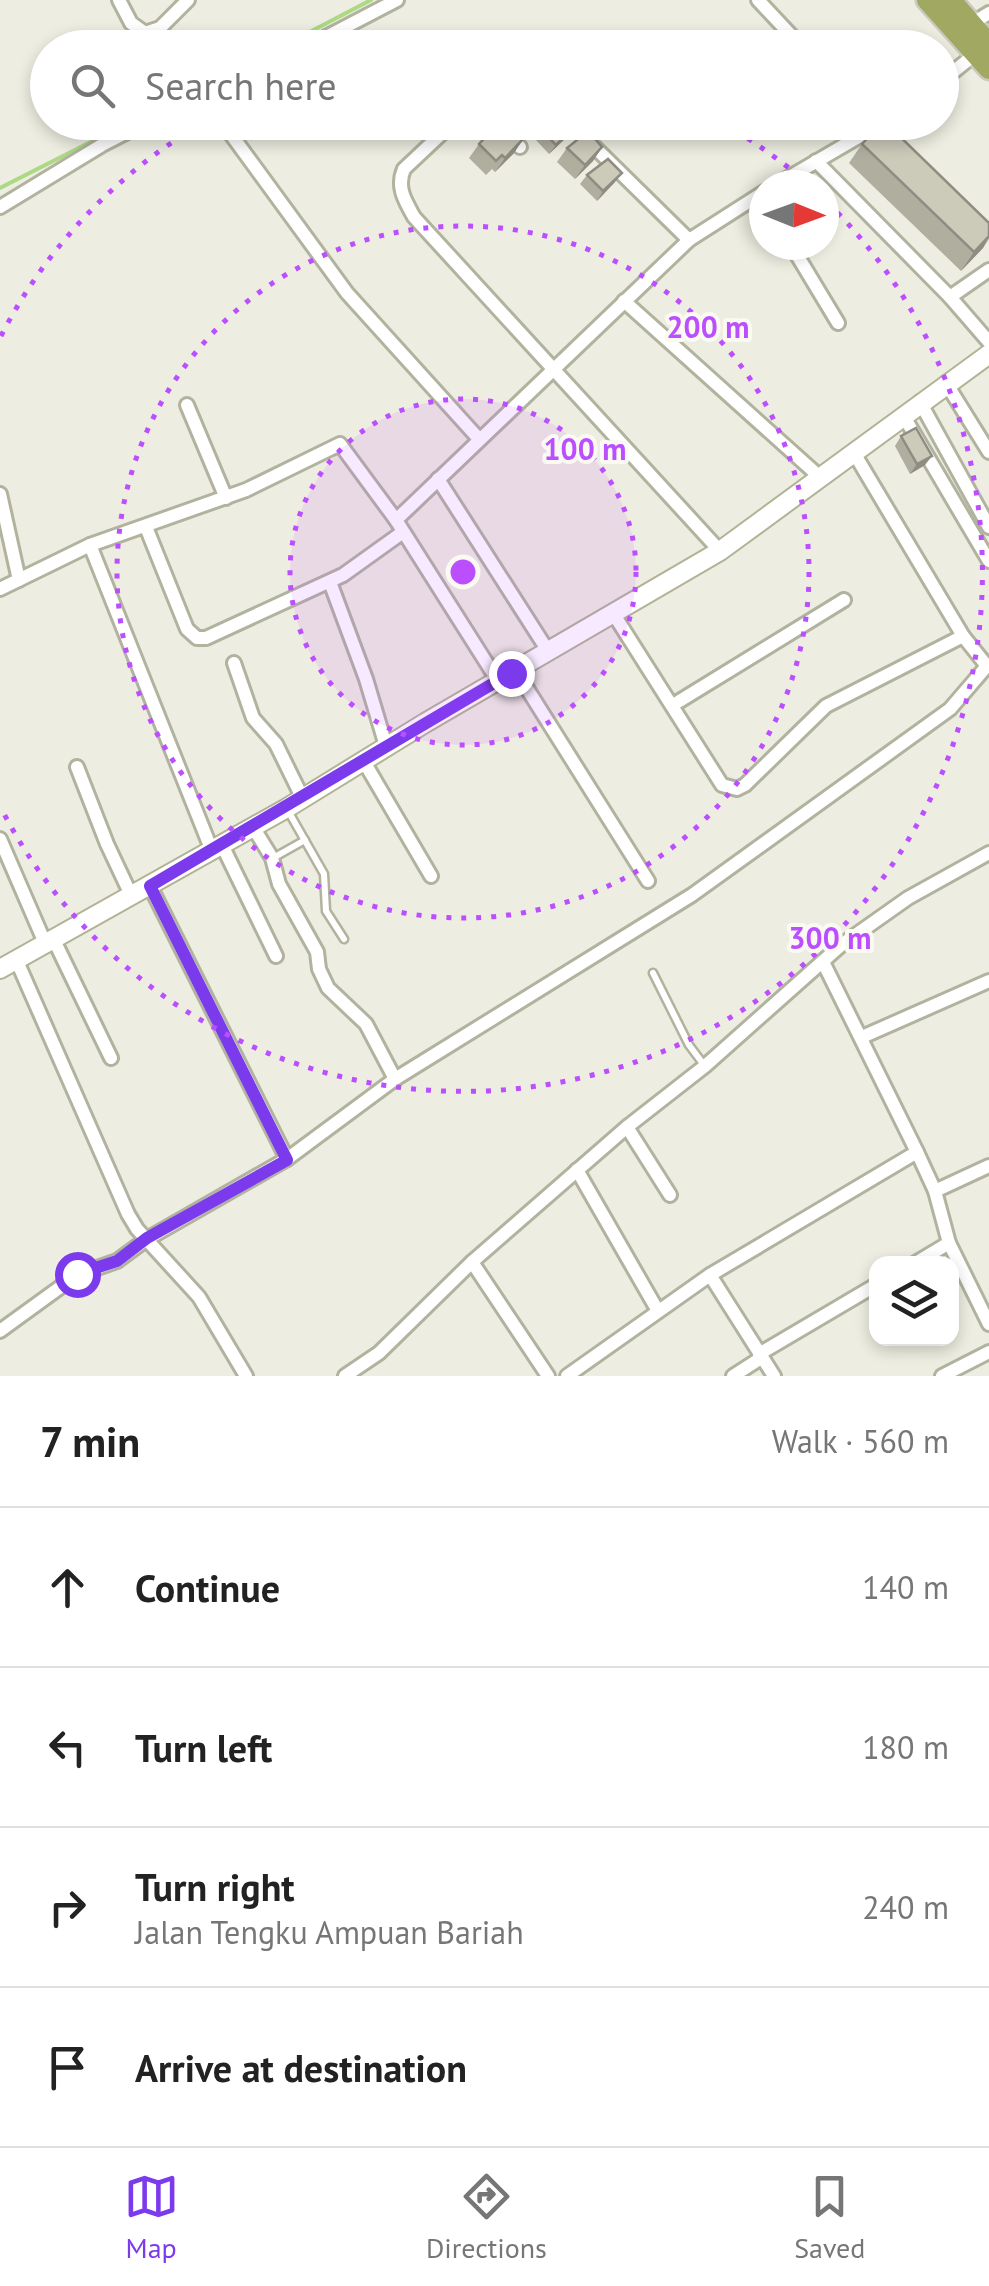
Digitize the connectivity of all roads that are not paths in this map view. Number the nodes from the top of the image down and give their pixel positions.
1 (119, 0) edge
2 (188, 0) edge
3 (397, 0) edge
4 (758, 0) edge
5 (927, 0) edge
6 (951, 0) edge
7 (980, 19) edge
8 (142, 30) edge
9 (154, 30) edge
10 (340, 30) edge
11 (786, 30) edge
12 (958, 30) edge
13 (959, 31) edge
14 (984, 56) edge
15 (959, 71) edge
16 (112, 140) edge
17 (235, 140) edge
18 (435, 140) edge
19 (512, 140) edge
20 (587, 140) edge
21 (852, 140) edge
22 (520, 148) edge
23 (816, 162) junction
24 (802, 170) edge
25 (749, 204) edge
26 (0, 207) edge
27 (689, 240) junction
28 (800, 260) edge
29 (989, 270) edge
30 (950, 297) junction
31 (624, 302) junction
32 (838, 323) dead end
33 (989, 342) edge
34 (989, 354) edge
35 (554, 369) junction
36 (946, 384) junction
37 (920, 402) junction
38 (187, 405) dead end
39 (903, 415) junction
40 (480, 440) junction
41 (989, 452) edge
42 (854, 453) junction
43 (821, 478) junction
44 (438, 479) junction
45 (0, 494) edge
46 (226, 498) junction
47 (400, 526) junction
48 (989, 527) edge
49 (146, 528) junction
50 (90, 545) junction
51 (720, 551) junction
52 (989, 561) edge
53 (19, 580) junction
54 (330, 582) junction
55 (0, 590) edge
56 (844, 600) dead end
57 (614, 613) junction
58 (963, 636) junction
59 (548, 651) junction
60 (234, 663) dead end
61 (988, 665) edge
62 (516, 670) junction
63 (498, 680) junction
64 (673, 705) junction
65 (386, 746) junction
66 (363, 760) junction
67 (78, 766) dead end
68 (294, 803) junction
69 (253, 828) junction
70 (0, 838) edge
71 (305, 840) junction
72 (217, 848) junction
73 (989, 853) edge
74 (272, 858) junction
75 (431, 876) dead end
76 (648, 882) dead end
77 (150, 886) junction
78 (131, 894) junction
79 (344, 939) dead end
80 (49, 940) junction
81 (276, 956) dead end
82 (823, 962) junction
83 (8, 964) edge
84 (652, 973) dead end
85 (989, 981) edge
86 (862, 1037) junction
87 (111, 1058) dead end
88 (705, 1066) junction
89 (395, 1080) junction
90 (627, 1126) junction
91 (917, 1152) junction
92 (287, 1160) junction
93 (989, 1166) edge
94 (576, 1170) junction
95 (935, 1191) junction
96 (670, 1195) dead end
97 (147, 1238) junction
98 (948, 1243) junction
99 (927, 1256) edge
100 (472, 1262) junction
101 (710, 1275) junction
102 (869, 1289) edge
103 (658, 1311) junction
104 (989, 1324) edge
105 (0, 1330) edge
106 (989, 1352) edge
107 (760, 1356) junction
108 (368, 1370) edge
109 (246, 1376) edge
110 (345, 1376) edge
111 (548, 1376) edge
112 (568, 1376) edge
113 (733, 1376) edge
114 (774, 1376) edge
115 (942, 1376) edge

1 - 8 street
2 - 9 street
3 - 10 street
4 - 11 street
5 - 12 main road
6 - 7 main road
7 - 14 main road
13 - 14 main road
14 - 15 street
16 - 26 street
17 - 40 street
18 - 35 street
19 - 22 street
20 - 27 street
21 - 23 street
23 - 24 street
23 - 30 street
25 - 27 street
27 - 31 street
28 - 32 street
29 - 30 street
30 - 33 street
31 - 35 street
31 - 43 street
34 - 36 main road
35 - 40 street
35 - 51 street
36 - 37 main road
36 - 41 street
37 - 39 main road
37 - 48 street
38 - 46 street
39 - 42 main road
39 - 52 street
40 - 44 street
42 - 43 main road
42 - 58 street
43 - 51 main road
44 - 47 street
44 - 59 street
45 - 53 street
46 - 47 street
46 - 49 street
47 - 54 street
47 - 63 street
49 - 50 street
49 - 54 street
50 - 53 street
50 - 72 street
51 - 57 main road
53 - 55 street
54 - 65 street
56 - 64 street
57 - 59 main road
57 - 64 street
58 - 61 street
58 - 64 street
59 - 62 main road
60 - 68 street
61 - 89 street
62 - 63 main road
62 - 76 street
63 - 65 main road
65 - 66 main road
66 - 68 main road
66 - 75 street
67 - 78 street
68 - 69 main road
68 - 71 lane
69 - 72 main road
69 - 74 street
70 - 80 street
71 - 74 lane
71 - 79 lane
72 - 77 main road
72 - 81 street
73 - 82 street
74 - 89 street
77 - 78 main road
77 - 92 street
78 - 80 main road
80 - 83 main road
80 - 87 street
82 - 86 street
82 - 88 street
83 - 97 street
84 - 88 lane
85 - 86 street
86 - 91 street
88 - 90 street
89 - 92 street
90 - 94 street
90 - 96 street
91 - 95 street
91 - 101 street
92 - 97 street
93 - 95 street
94 - 100 street
94 - 103 street
95 - 98 street
97 - 105 street
97 - 109 street
98 - 99 street
98 - 104 street
100 - 108 street
100 - 111 street
101 - 103 street
101 - 107 street
102 - 107 street
103 - 112 street
106 - 115 street
107 - 113 street
107 - 114 street
108 - 110 street

